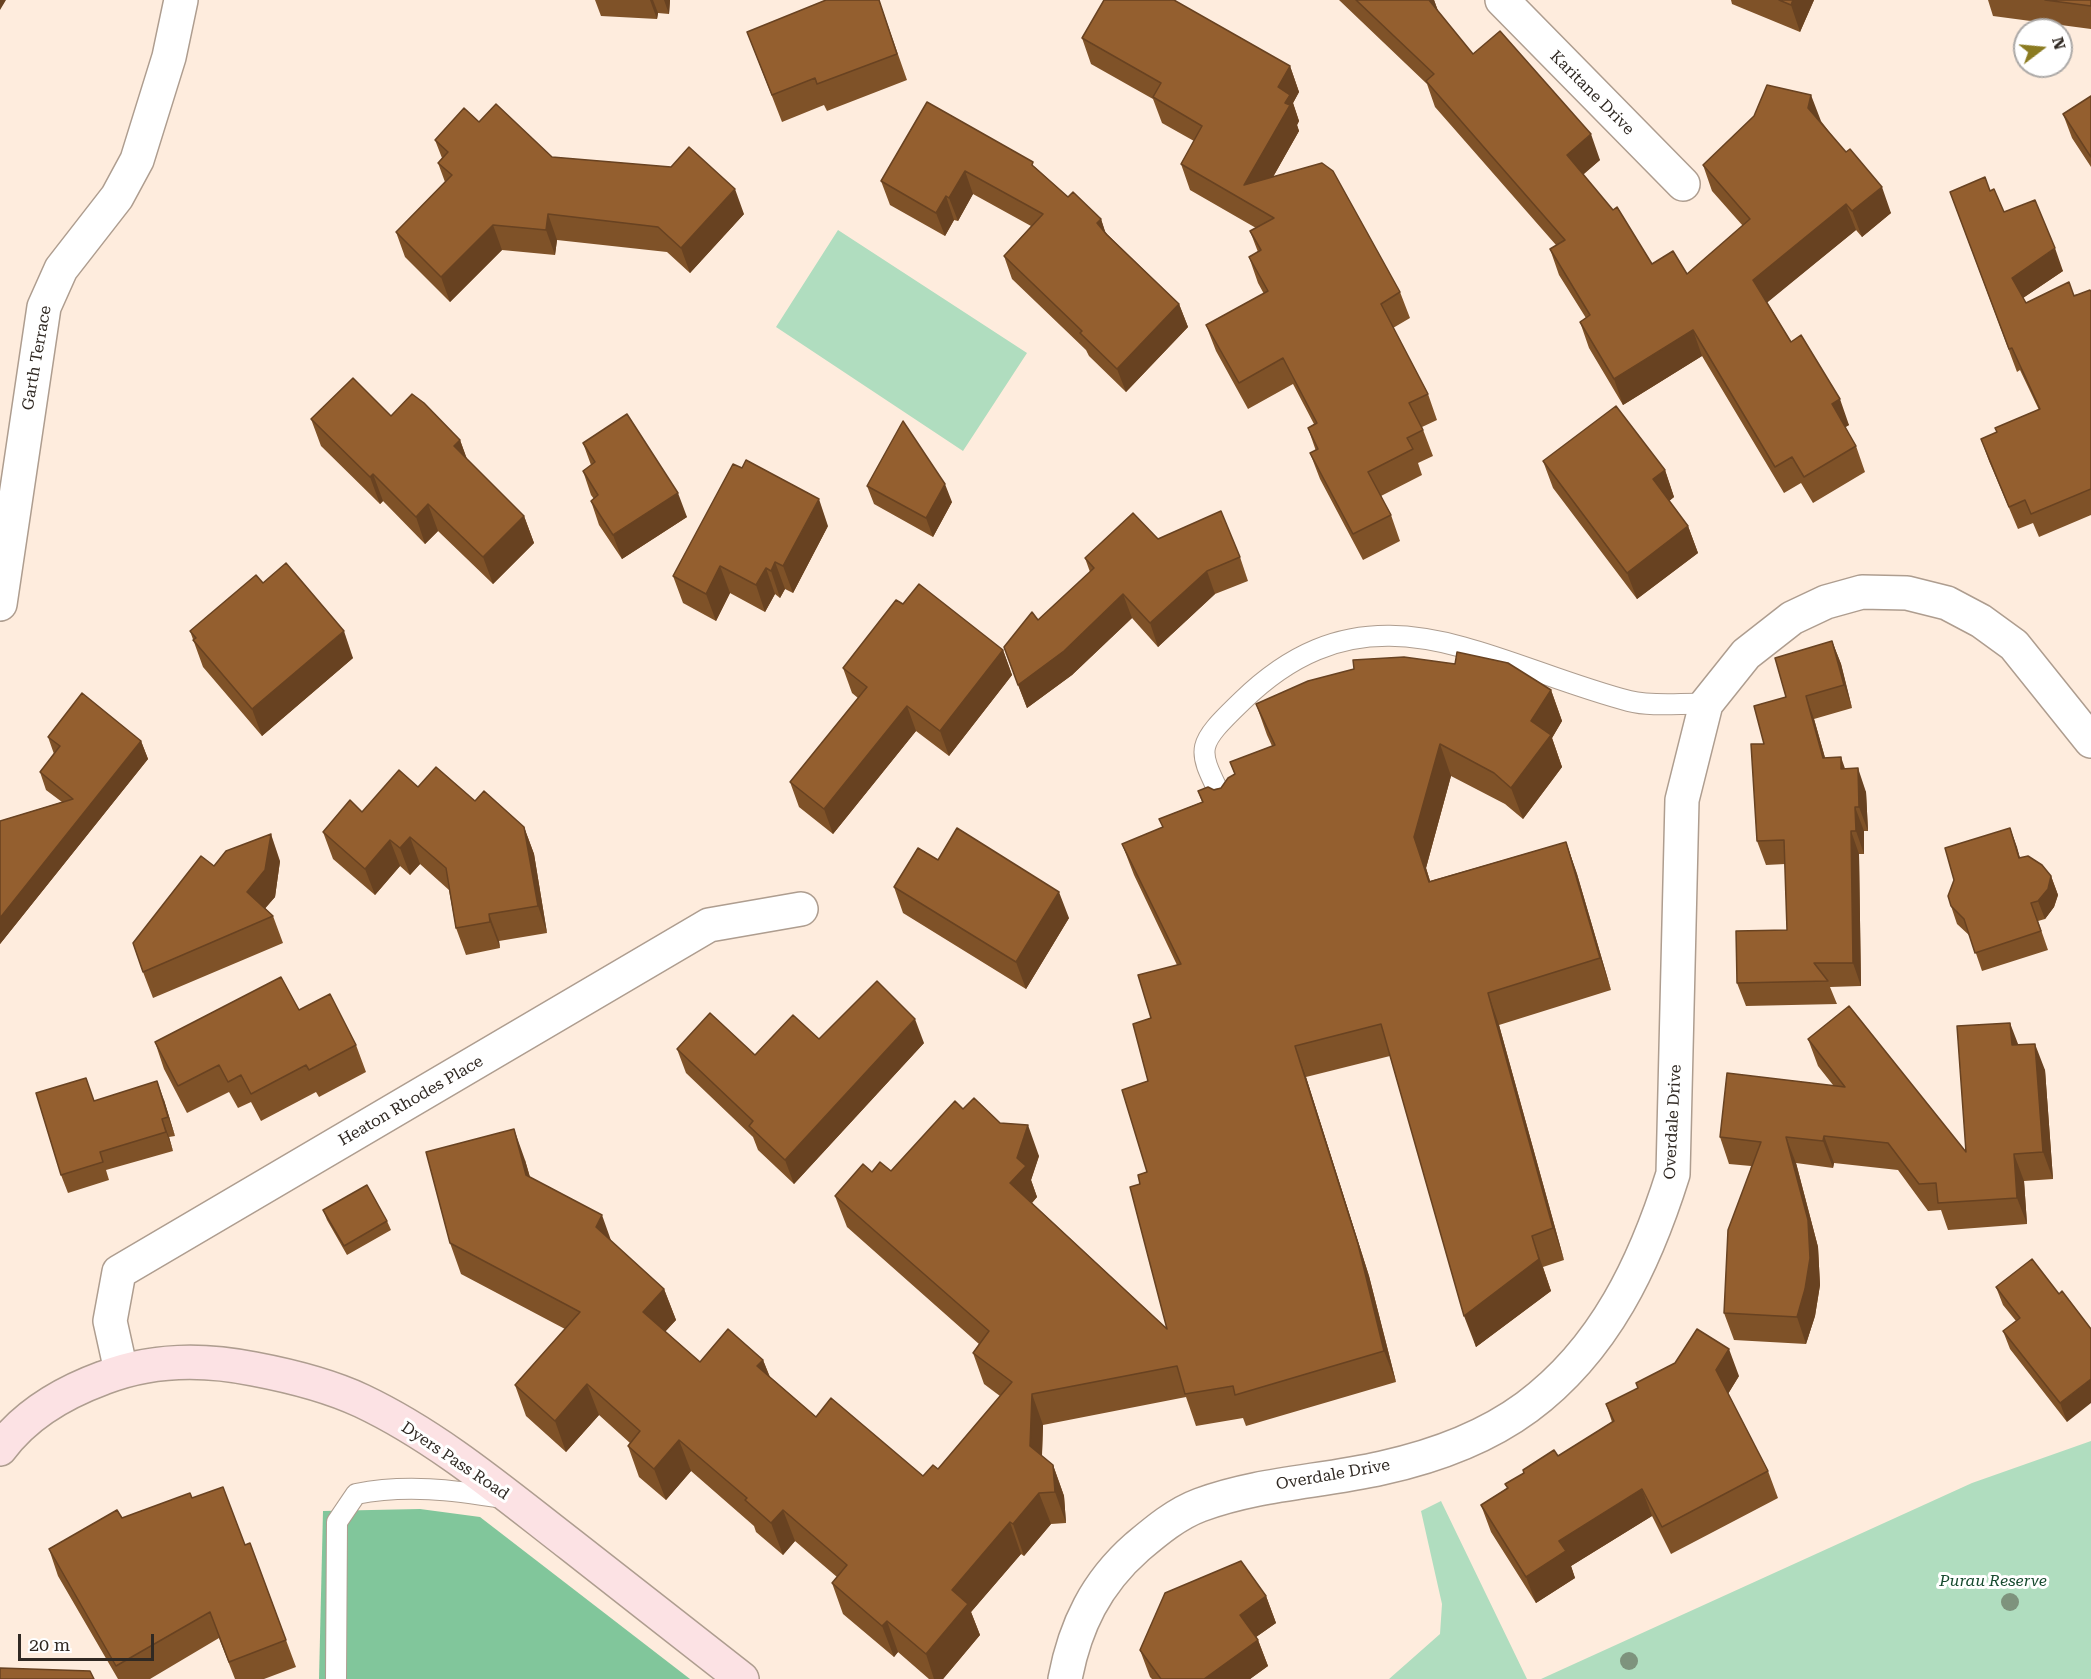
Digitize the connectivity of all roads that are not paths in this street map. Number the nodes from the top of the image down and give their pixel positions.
1 (181, 0) edge
2 (1502, 0) edge
3 (1683, 184) dead end
4 (0, 604) edge
5 (1706, 704) junction
6 (2091, 741) edge
7 (1227, 808) edge
8 (801, 909) dead end
9 (121, 1371) junction
10 (0, 1449) edge
11 (512, 1499) junction
12 (336, 1679) edge
13 (742, 1679) edge
14 (1065, 1679) edge

1 - 4 street, Garth Terrace
2 - 3 street, Karitane Drive
5 - 6 street, Overdale Drive
5 - 7 lane
5 - 14 street, Overdale Drive
8 - 9 street, Heaton Rhodes Place
9 - 10 main road, Dyers Pass Road
9 - 11 main road, Dyers Pass Road
11 - 12 lane
11 - 13 main road, Dyers Pass Road

